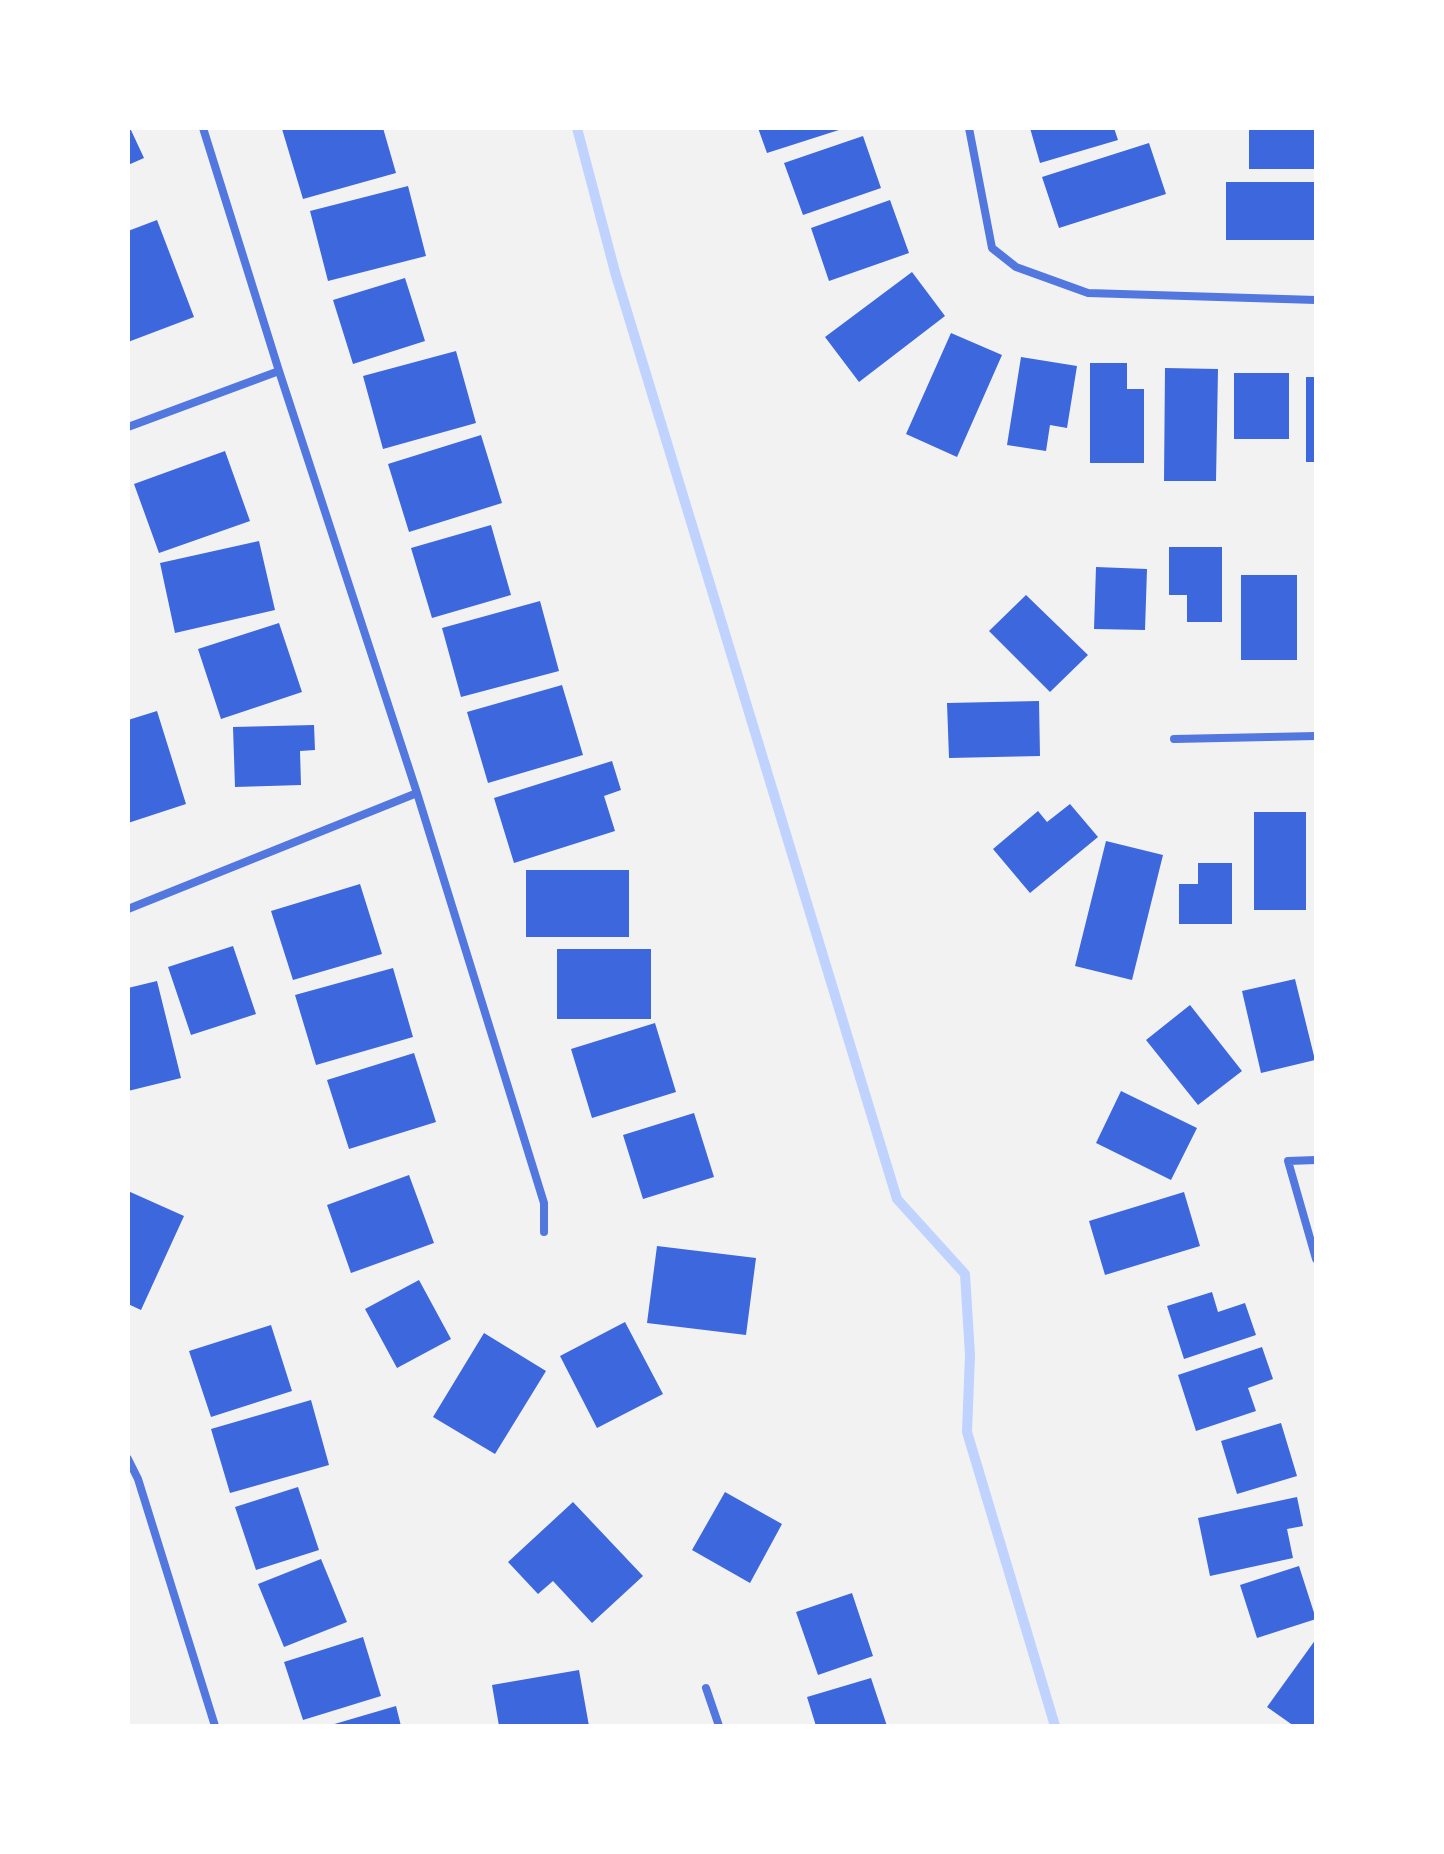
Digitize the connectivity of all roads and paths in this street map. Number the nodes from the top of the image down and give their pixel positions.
1 (203, 128) edge
2 (969, 128) edge
3 (1316, 300) edge
4 (279, 371) junction
5 (128, 427) edge
6 (1316, 736) edge
7 (1174, 739) dead end
8 (417, 793) junction
9 (128, 909) edge
10 (1316, 1160) edge
11 (544, 1232) dead end
12 (1316, 1259) edge
13 (128, 1459) edge
14 (706, 1688) dead end
15 (215, 1726) edge
16 (719, 1726) edge

1 - 4 street
2 - 3 street
4 - 5 street
4 - 8 street
6 - 7 street
8 - 9 street
8 - 11 street
10 - 12 street
13 - 15 street
14 - 16 street

